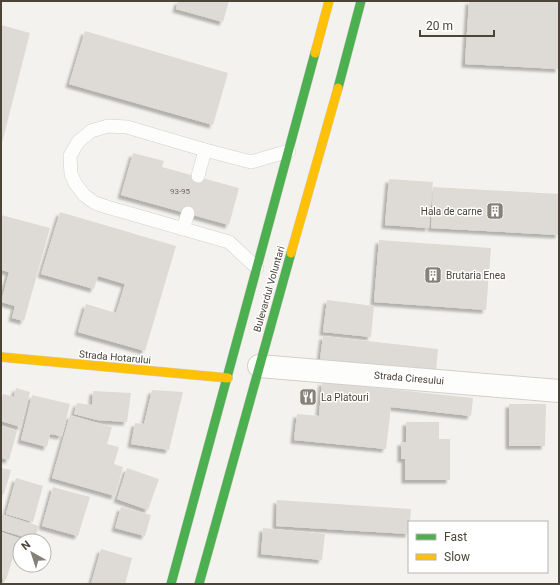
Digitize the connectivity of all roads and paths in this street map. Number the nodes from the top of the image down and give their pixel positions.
1 (329, 1) edge
2 (361, 1) edge
3 (205, 150) junction
4 (289, 151) junction
5 (198, 176) dead end
6 (188, 213) dead end
7 (183, 229) junction
8 (257, 268) junction
9 (1, 357) edge
10 (259, 366) junction
11 (228, 378) junction
12 (559, 391) edge
13 (171, 584) edge
14 (199, 584) edge

1 - 4 main road, Bulevardul Voluntari
2 - 10 main road, Bulevardul Voluntari
3 - 4 lane
3 - 5 lane
3 - 7 lane
4 - 8 main road, Bulevardul Voluntari
6 - 7 lane
7 - 8 lane
8 - 11 main road, Bulevardul Voluntari
9 - 11 main road, Strada Hotarului
10 - 12 street, Strada Ciresului
10 - 14 main road, Bulevardul Voluntari
11 - 13 main road, Bulevardul Voluntari

